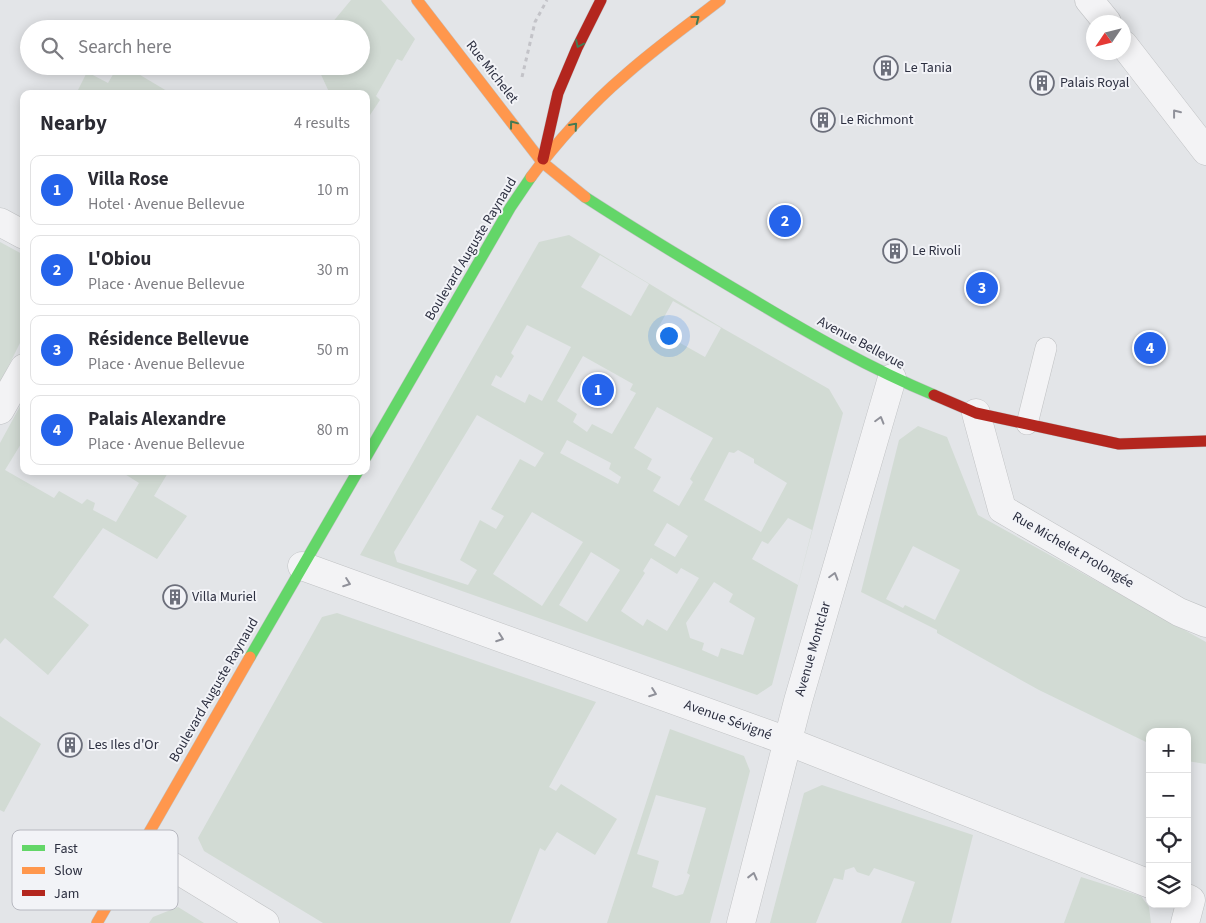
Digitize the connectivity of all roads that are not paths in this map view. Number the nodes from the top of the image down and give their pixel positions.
1 (417, 0) edge
2 (600, 0) edge
3 (720, 0) edge
4 (1089, 0) edge
5 (1101, 15) edge
6 (1131, 53) edge
7 (1206, 152) edge
8 (542, 162) junction
9 (0, 222) edge
10 (20, 233) edge
11 (1046, 348) dead end
12 (20, 375) edge
13 (892, 378) junction
14 (0, 410) edge
15 (976, 413) junction
16 (1027, 424) junction
17 (1206, 440) edge
18 (370, 450) edge
19 (356, 475) edge
20 (302, 566) junction
21 (1206, 623) edge
22 (787, 741) junction
23 (152, 830) edge
24 (178, 870) edge
25 (1146, 882) edge
26 (105, 910) edge
27 (97, 923) edge
28 (266, 923) edge
29 (741, 923) edge

8 -> 1 main road, Rue Michelet
2 -> 8 main road
8 -> 3 main road, Boulevard Auguste Raynaud
4 - 5 street
7 -> 6 street
8 - 13 main road, Avenue Bellevue
8 - 18 main road, Boulevard Auguste Raynaud
9 - 10 street
11 - 16 lane
12 - 14 street
13 - 15 main road, Avenue Bellevue
22 -> 13 street, Avenue Montclar
15 - 16 main road, Avenue Bellevue
15 - 21 street, Rue Michelet Prolongée
16 - 17 main road, Avenue Bellevue
19 - 20 main road, Boulevard Auguste Raynaud
20 -> 22 street, Avenue Sévigné
20 - 23 main road, Boulevard Auguste Raynaud
22 - 25 street, Avenue Sévigné
29 -> 22 street, Avenue Montclar
24 - 28 street
26 - 27 main road, Boulevard Auguste Raynaud

